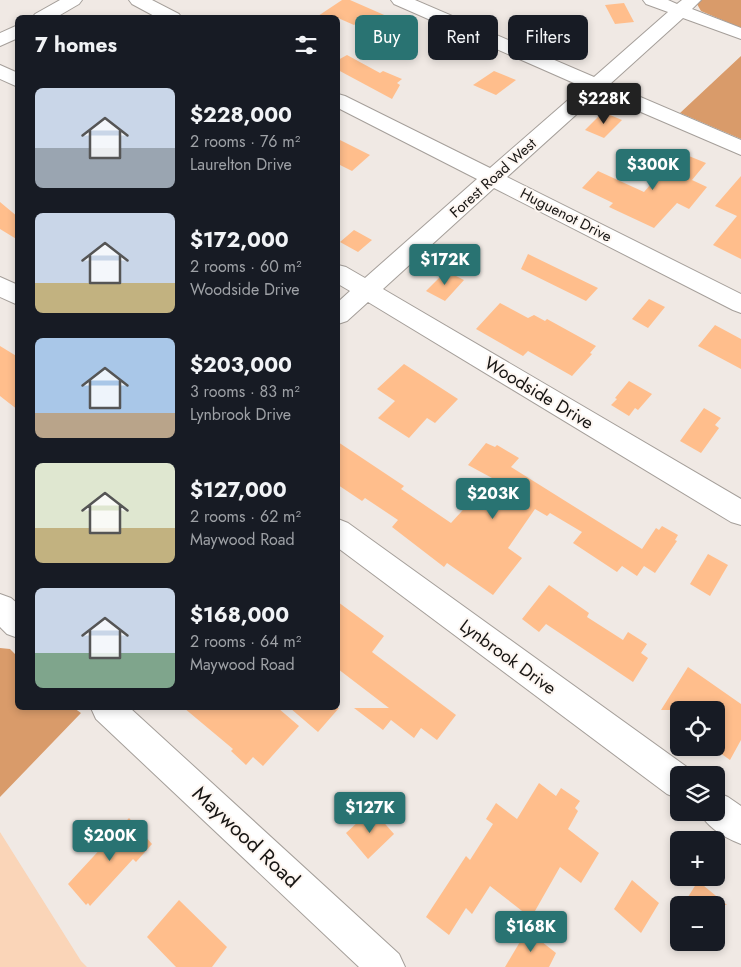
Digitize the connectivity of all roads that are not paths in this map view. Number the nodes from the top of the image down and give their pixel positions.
1 (73, 0) edge
2 (138, 0) edge
3 (400, 0) edge
4 (652, 0) edge
5 (686, 6) edge
6 (46, 15) edge
7 (167, 15) edge
8 (15, 32) edge
9 (741, 34) edge
10 (0, 40) edge
11 (0, 71) edge
12 (15, 80) edge
13 (596, 85) junction
14 (340, 101) edge
15 (741, 148) edge
16 (493, 178) junction
17 (340, 274) edge
18 (0, 284) edge
19 (366, 290) junction
20 (15, 296) edge
21 (741, 304) edge
22 (340, 313) edge
23 (741, 512) edge
24 (340, 533) edge
25 (109, 710) edge
26 (670, 775) edge
27 (725, 815) edge
28 (741, 827) edge
29 (386, 967) edge

1 - 6 street
2 - 7 street
3 - 13 street
4 - 5 street
5 - 9 street
5 - 13 street, Forest Road West
8 - 10 street
11 - 12 street
13 - 15 street
13 - 16 street, Forest Road West
14 - 16 street, Huguenot Drive
16 - 19 street, Forest Road West
16 - 21 street, Huguenot Drive
17 - 19 street, Woodside Drive
18 - 20 street
19 - 22 street, Forest Road West
19 - 23 street, Woodside Drive
24 - 26 street, Lynbrook Drive
25 - 29 street, Maywood Road
27 - 28 street

